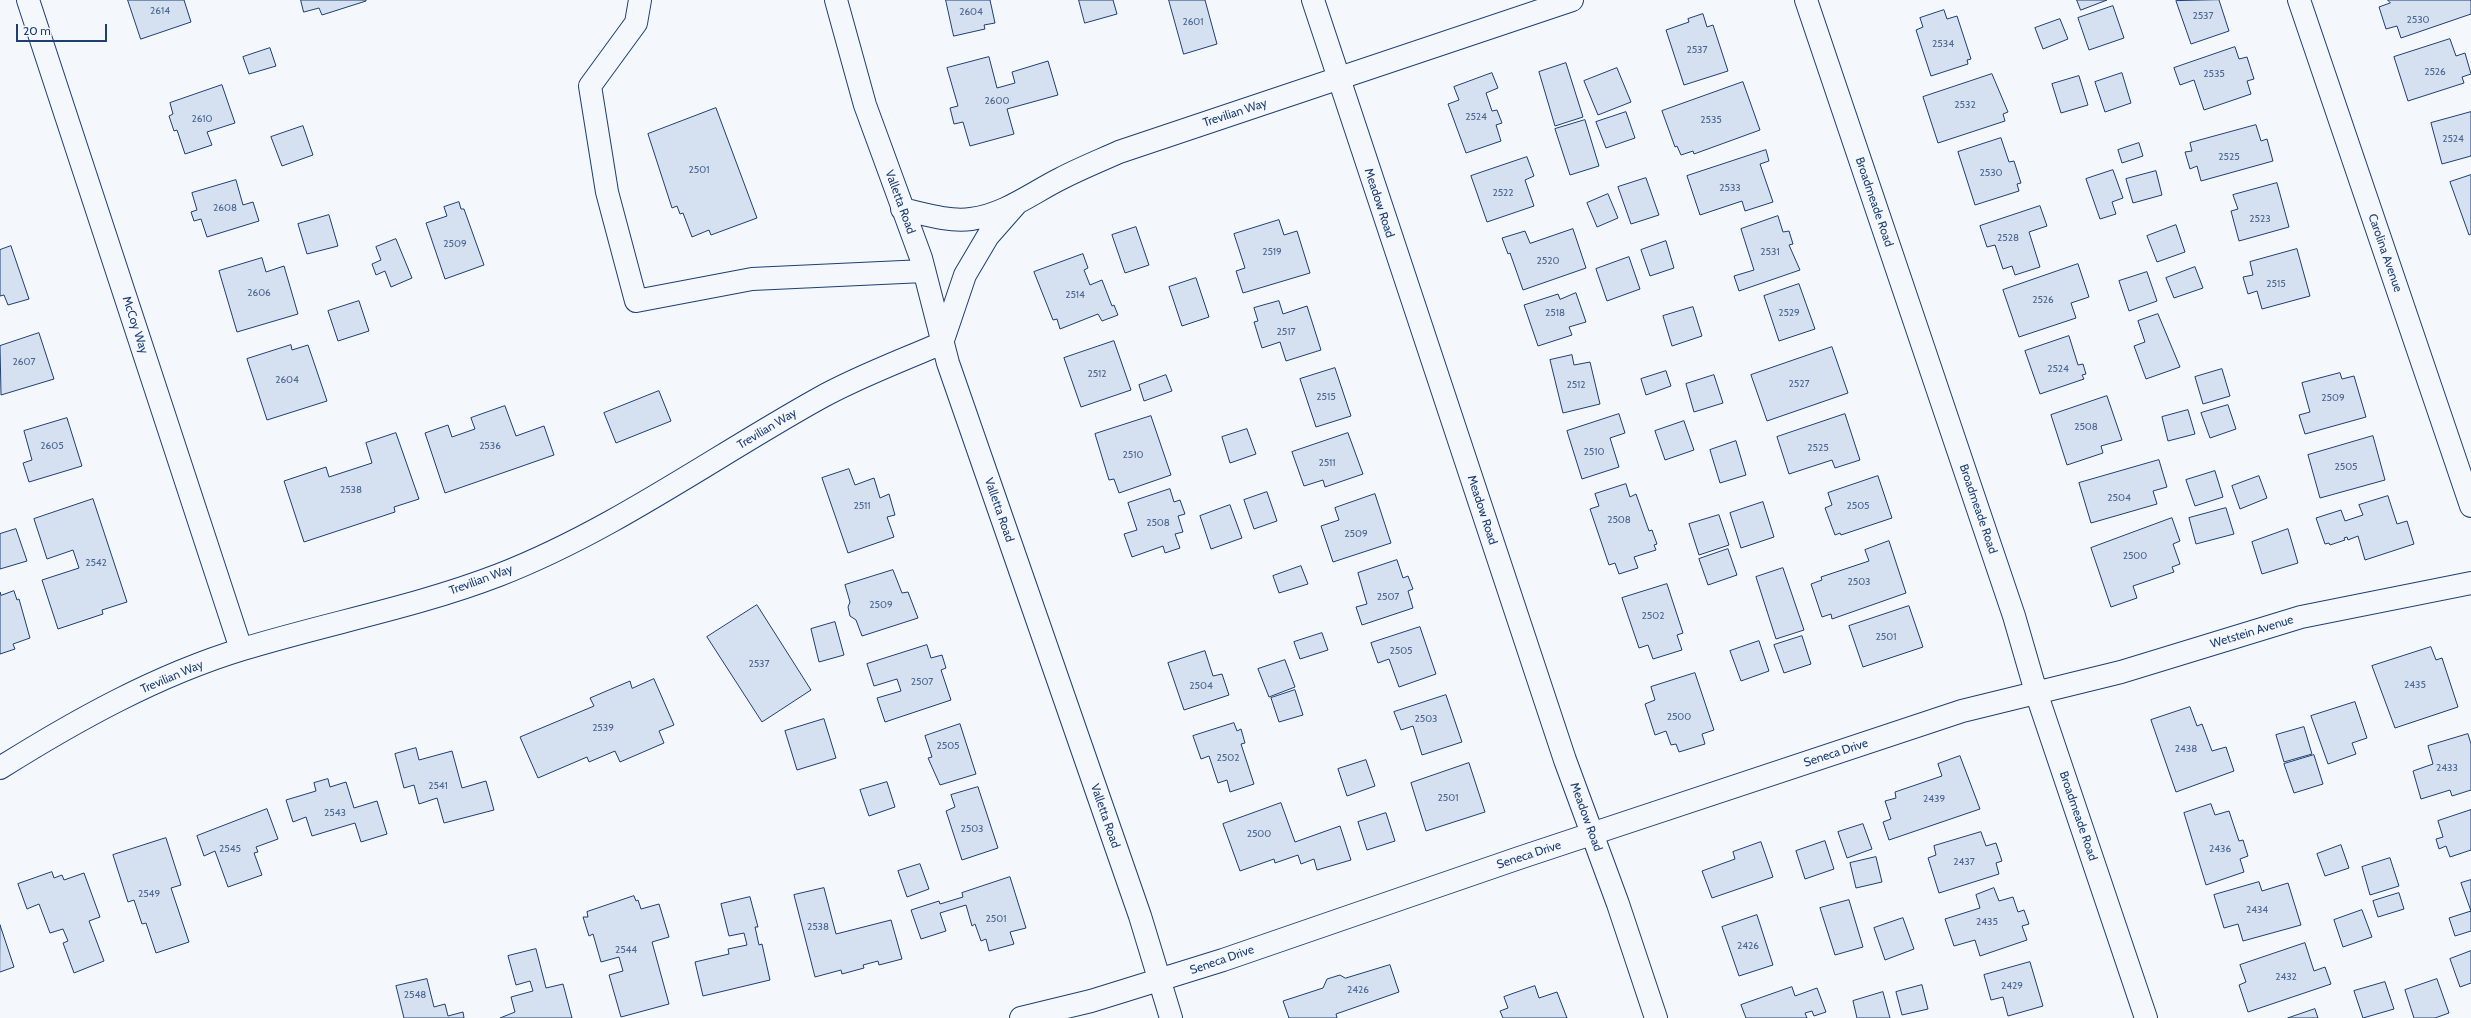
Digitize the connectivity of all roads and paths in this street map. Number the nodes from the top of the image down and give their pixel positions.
1 (28, 0) edge
2 (640, 0) edge
3 (836, 0) edge
4 (1313, 0) edge
5 (1572, 0) edge
6 (1806, 0) edge
7 (2299, 0) edge
8 (1339, 79) junction
9 (1017, 203) junction
10 (902, 209) junction
11 (924, 271) junction
12 (942, 343) junction
13 (2471, 506) edge
14 (2471, 583) edge
15 (242, 649) junction
16 (2036, 692) junction
17 (0, 768) edge
18 (1593, 834) junction
19 (1159, 981) junction
20 (1021, 1018) edge
21 (1171, 1018) edge
22 (1656, 1018) edge
23 (2146, 1018) edge

1 - 15 street, McCoy Way
2 - 11 street
3 - 10 street, Valletta Road
4 - 8 street, Meadow Road
5 - 8 street, Trevilian Way
6 - 16 street, Broadmeade Road
7 - 13 street, Carolina Avenue
8 - 9 street, Trevilian Way
8 - 18 street, Meadow Road
9 - 10 street, Trevilian Way
9 - 12 street
10 - 11 street, Valletta Road
11 - 12 street, Valletta Road
12 - 15 street, Trevilian Way
12 - 19 street, Valletta Road
14 - 16 street, Wetstein Avenue
15 - 17 street, Trevilian Way
16 - 18 street, Seneca Drive
16 - 23 street, Broadmeade Road
18 - 19 street, Seneca Drive
18 - 22 street, Meadow Road
19 - 20 street, Seneca Drive
19 - 21 street, Valletta Road

